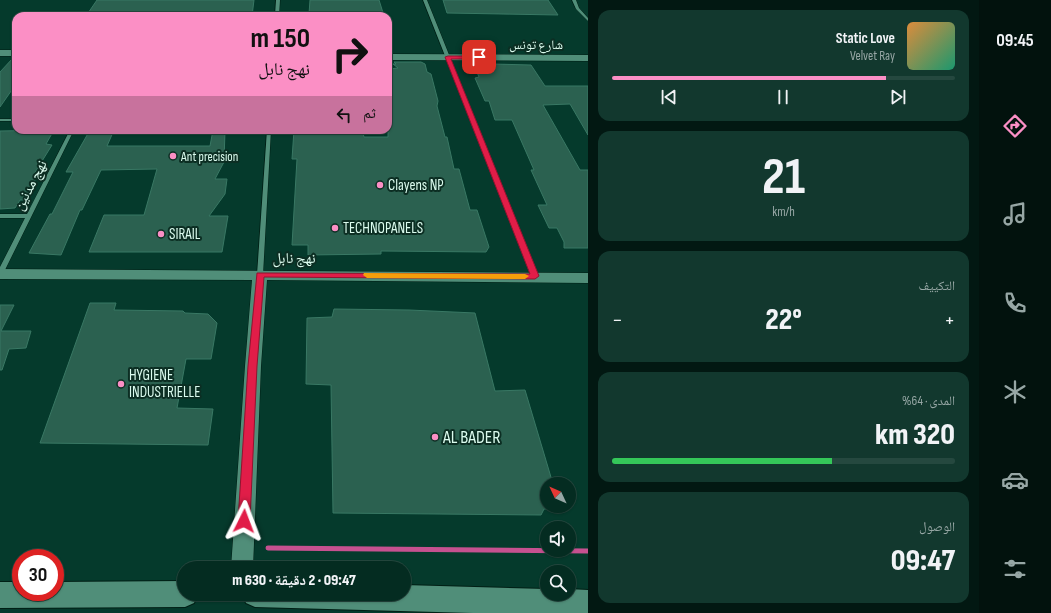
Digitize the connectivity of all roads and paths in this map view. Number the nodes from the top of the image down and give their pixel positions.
1 (278, 0) edge
2 (424, 0) edge
3 (574, 0) edge
4 (277, 12) edge
5 (588, 20) edge
6 (392, 52) edge
7 (588, 52) edge
8 (0, 53) edge
9 (12, 53) edge
10 (447, 55) junction
11 (392, 57) edge
12 (588, 58) edge
13 (0, 120) edge
14 (12, 120) edge
15 (70, 134) edge
16 (269, 134) edge
17 (0, 216) edge
18 (28, 216) junction
19 (0, 274) edge
20 (260, 275) junction
21 (535, 276) junction
22 (588, 278) edge
23 (242, 561) edge
24 (177, 594) edge
25 (0, 595) edge
26 (411, 598) edge
27 (588, 603) edge

1 - 4 lane
2 - 10 lane
3 - 5 lane
6 - 10 street, شارع تونس
7 - 10 street, شارع تونس
8 - 9 street
10 - 11 street, شارع تونس
10 - 12 street, شارع تونس
10 - 21 lane
13 - 14 lane
15 - 18 lane, نهج مدنين
16 - 20 lane
17 - 18 lane
18 - 19 lane, نهج مدنين
19 - 20 street, نهج نابل
20 - 21 street, نهج نابل
20 - 23 street
21 - 22 street, نهج نابل
24 - 25 street
26 - 27 street

